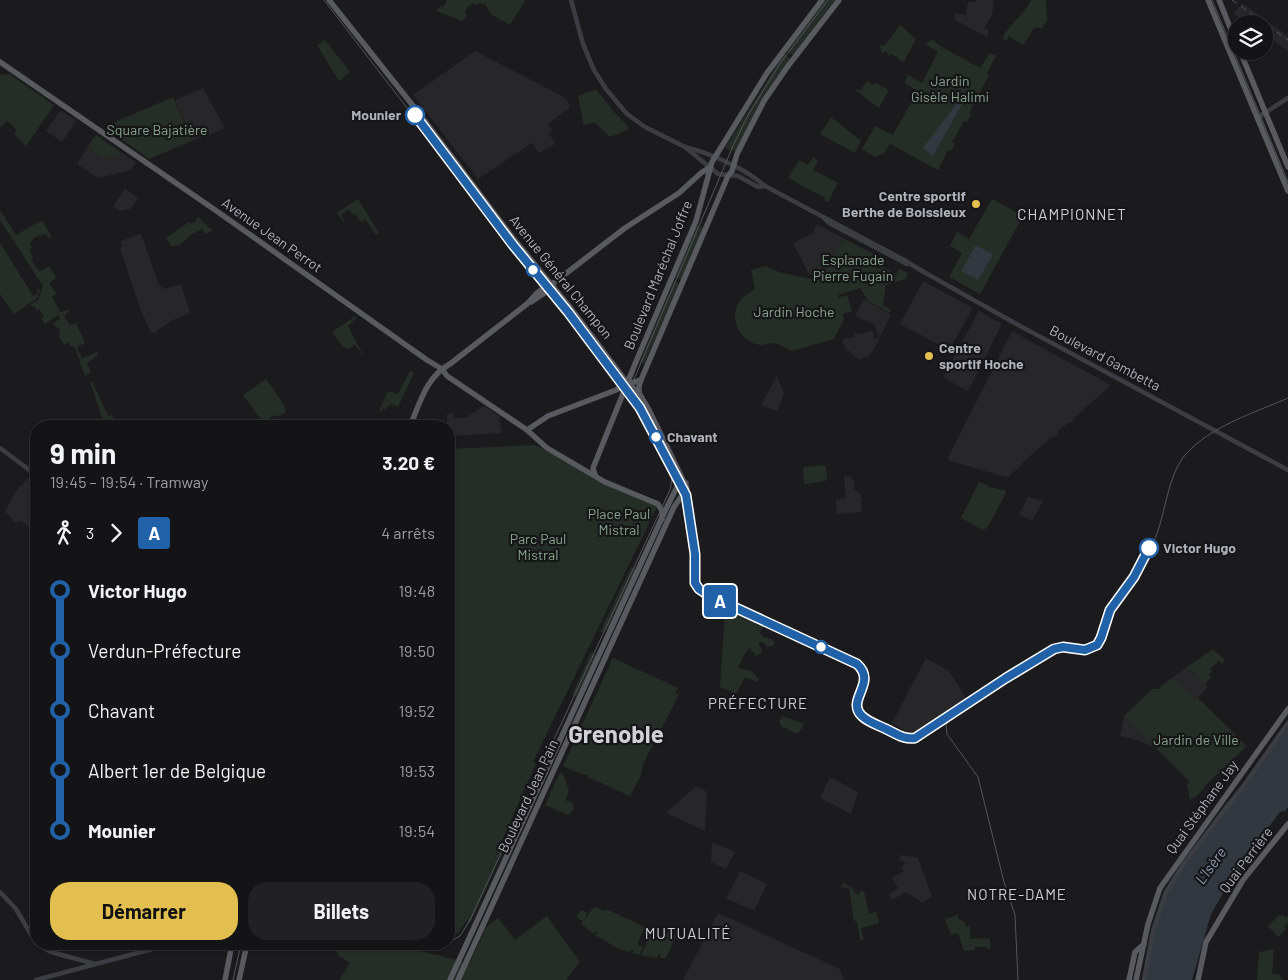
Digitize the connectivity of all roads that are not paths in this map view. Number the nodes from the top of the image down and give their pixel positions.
1 (329, 0) edge
2 (571, 0) edge
3 (822, 0) edge
4 (839, 0) edge
5 (1208, 0) edge
6 (1219, 0) edge
7 (1228, 22) edge
8 (1244, 60) edge
9 (0, 62) edge
10 (1288, 98) edge
11 (1266, 113) junction
12 (1257, 118) junction
13 (685, 147) junction
14 (716, 158) junction
15 (733, 166) junction
16 (710, 167) junction
17 (1288, 167) edge
18 (728, 176) junction
19 (765, 186) junction
20 (1288, 191) edge
21 (552, 284) junction
22 (430, 362) junction
23 (442, 369) junction
24 (641, 380) junction
25 (428, 384) junction
26 (628, 384) junction
27 (616, 390) junction
28 (639, 393) junction
29 (623, 396) junction
30 (413, 420) edge
31 (527, 430) junction
32 (0, 448) edge
33 (30, 470) edge
34 (1288, 470) edge
35 (595, 475) junction
36 (686, 485) junction
37 (662, 519) junction
38 (1288, 709) edge
39 (1288, 723) edge
40 (1288, 824) edge
41 (0, 892) edge
42 (30, 935) edge
43 (1144, 944) junction
44 (48, 950) edge
45 (150, 950) edge
46 (231, 950) edge
47 (246, 950) edge
48 (72, 958) junction
49 (97, 965) junction
50 (74, 970) junction
51 (36, 980) edge
52 (225, 980) edge
53 (239, 980) edge
54 (450, 980) edge
55 (458, 980) edge
56 (1129, 980) edge
57 (1136, 980) edge
58 (1144, 980) edge
59 (1198, 980) edge

1 - 21 main road, Avenue Général Champon
2 - 13 street
3 - 14 main road
4 - 15 main road, Boulevard Maréchal Joffre
5 - 12 main road
6 - 7 main road
8 - 11 main road
9 - 22 main road, Avenue Jean Perrot
10 - 11 street
11 - 12 street
11 - 17 main road
12 - 20 main road
13 - 14 street, Boulevard Gambetta
13 - 16 street, Boulevard Gambetta
14 - 15 street, Boulevard Gambetta
14 - 16 main road
15 - 18 main road, Boulevard Maréchal Joffre
15 - 19 street, Boulevard Gambetta
16 - 18 street, Boulevard Gambetta
16 - 21 main road
16 - 26 main road, Boulevard Maréchal Joffre
18 - 19 street, Boulevard Gambetta
18 - 24 main road, Boulevard Maréchal Joffre
19 - 34 street, Boulevard Gambetta
21 - 23 main road
21 - 26 main road, Avenue Général Champon
22 - 23 main road, Avenue Jean Perrot
22 - 25 main road
23 - 25 main road
23 - 31 main road, Avenue Jean Perrot
24 - 26 main road
24 - 28 main road, Boulevard Maréchal Joffre
25 - 30 main road
26 - 27 main road
26 - 28 main road, Avenue Général Champon
26 - 29 main road, Boulevard Maréchal Joffre
27 - 29 main road
27 - 31 main road
28 - 29 main road
28 - 36 main road
29 - 35 main road, Boulevard Maréchal Joffre
31 - 35 main road
32 - 33 street
35 - 37 main road
36 - 37 main road, Boulevard Jean Pain
36 - 55 main road, Boulevard Jean Pain
37 - 54 main road, Boulevard Jean Pain
38 - 43 main road, Quai Stéphane Jay
39 - 58 street
40 - 59 main road, Quai Perrière
41 - 42 street
43 - 56 main road
43 - 57 main road, Quai Stéphane Jay
44 - 48 street
45 - 49 street
46 - 52 main road
47 - 53 main road
48 - 49 street
48 - 50 street
49 - 50 street
50 - 51 street

